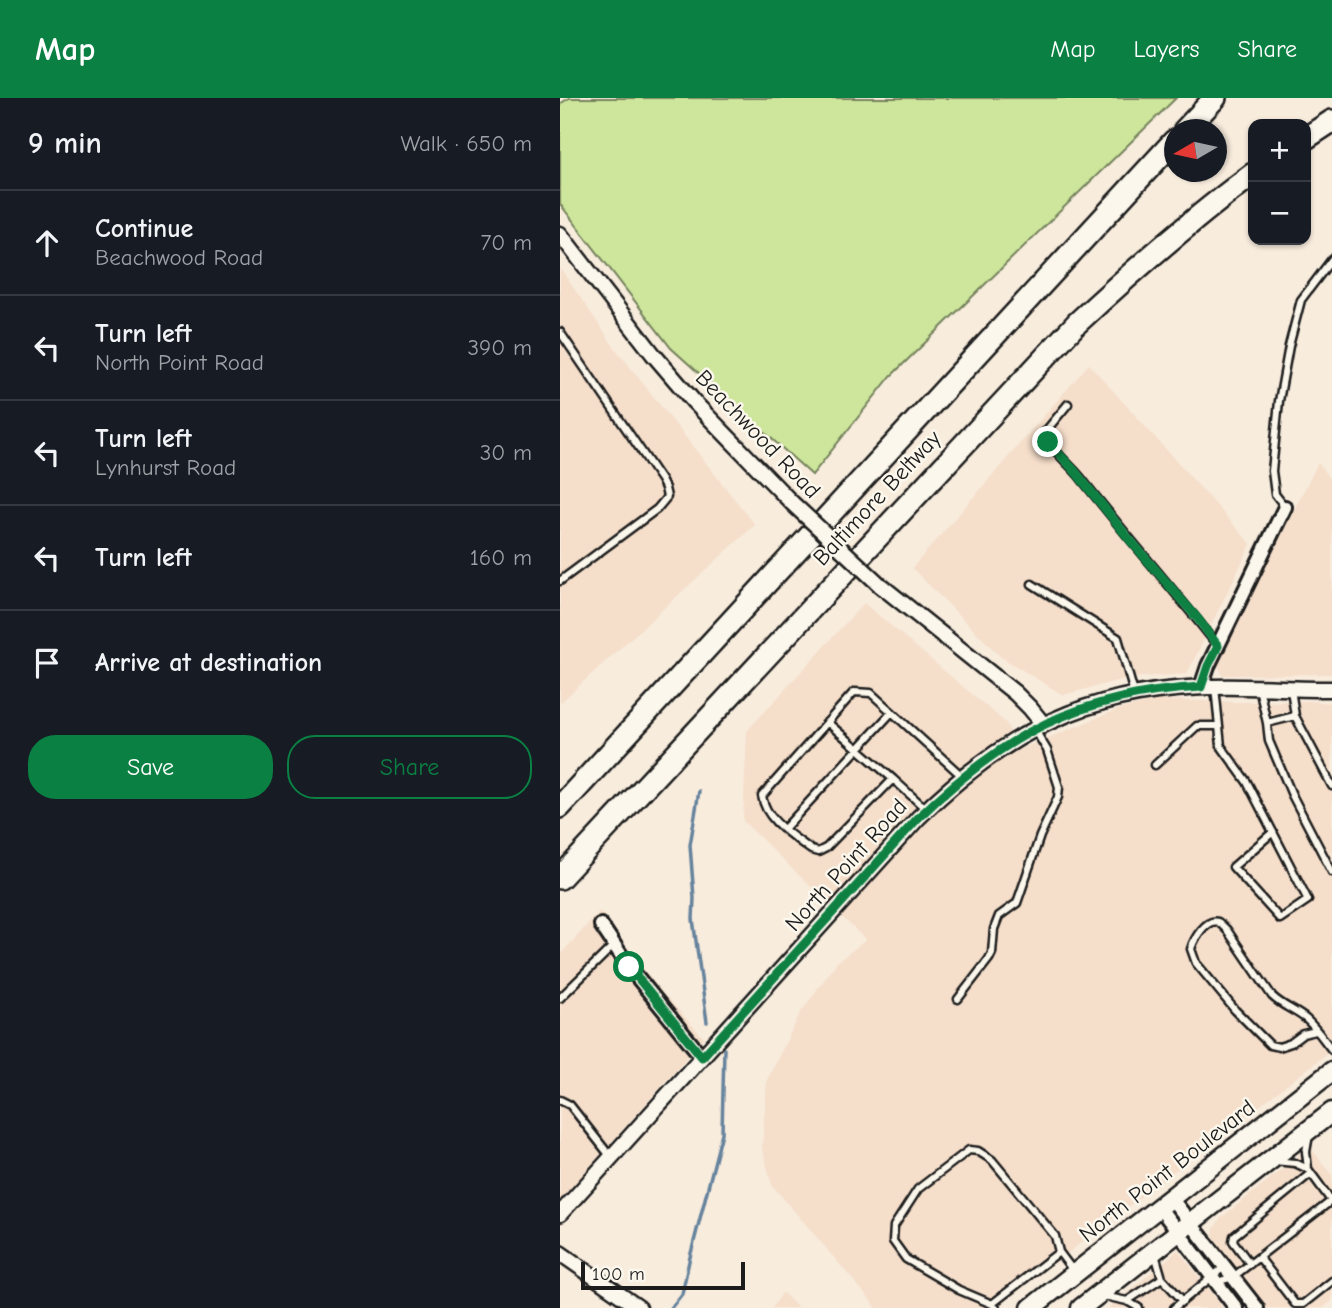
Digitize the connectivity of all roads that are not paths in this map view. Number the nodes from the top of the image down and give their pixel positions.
1 (1215, 98) edge
2 (1195, 119) edge
3 (1332, 121) edge
4 (1311, 135) edge
5 (1164, 152) edge
6 (1248, 178) edge
7 (560, 234) edge
8 (1332, 260) edge
9 (560, 332) edge
10 (1068, 404) dead end
11 (1285, 507) joint
12 (560, 581) edge
13 (1032, 584) dead end
14 (1218, 646) junction
15 (1208, 687) junction
16 (1259, 688) junction
17 (1290, 689) junction
18 (1332, 689) edge
19 (1134, 695) junction
20 (892, 712) junction
21 (1295, 716) junction
22 (827, 722) junction
23 (1267, 723) junction
24 (1039, 726) junction
25 (1219, 726) junction
26 (857, 748) junction
27 (1154, 765) dead end
28 (963, 777) junction
29 (892, 779) junction
30 (1332, 786) edge
31 (560, 807) edge
32 (927, 810) junction
33 (784, 829) junction
34 (1273, 832) junction
35 (1332, 872) edge
36 (560, 878) edge
37 (601, 925) dead end
38 (614, 945) junction
39 (560, 998) edge
40 (958, 999) dead end
41 (1316, 1031) junction
42 (1332, 1051) edge
43 (702, 1057) junction
44 (1332, 1071) edge
45 (560, 1100) edge
46 (1332, 1112) edge
47 (1310, 1129) junction
48 (611, 1158) junction
49 (1269, 1161) junction
50 (1310, 1171) junction
51 (1331, 1201) edge
52 (1165, 1203) junction
53 (560, 1214) edge
54 (1184, 1227) junction
55 (1154, 1251) junction
56 (1059, 1252) junction
57 (560, 1253) edge
58 (1259, 1256) junction
59 (1250, 1264) junction
60 (1224, 1267) junction
61 (1075, 1273) junction
62 (1162, 1278) junction
63 (1233, 1278) junction
64 (1214, 1279) junction
65 (1332, 1281) edge
66 (1098, 1294) junction
67 (1128, 1301) junction
68 (1183, 1301) junction
69 (994, 1306) edge
70 (639, 1308) edge
71 (1031, 1308) edge
72 (1081, 1308) edge
73 (1139, 1308) edge
74 (1174, 1308) edge
75 (1236, 1308) edge
76 (1257, 1308) edge

1 - 2 highway
3 - 4 highway
5 - 31 highway, Baltimore Beltway
6 - 36 highway, Baltimore Beltway
7 - 24 street, Beachwood Road, bridge
8 - 11 lane
9 - 12 lane
10 - 14 lane
11 - 14 street
13 - 19 lane
14 - 15 street
15 - 16 street, North Point Road
15 - 19 street, North Point Road
15 - 25 lane
16 - 17 street, North Point Road
16 - 23 lane
17 - 18 street, North Point Road
17 - 21 lane
19 - 24 street, North Point Road
20 - 22 lane
20 - 26 lane
20 - 28 lane
21 - 23 lane
21 - 30 lane
22 - 26 lane
22 - 33 lane
23 - 35 lane
24 - 28 street, North Point Road
24 - 40 lane
25 - 27 lane
25 - 34 lane
26 - 29 lane
26 - 33 lane
28 - 32 street, North Point Road
29 - 32 lane
29 - 33 lane
32 - 43 street, North Point Road
34 - 34 lane
37 - 38 street
38 - 39 lane
38 - 43 street
41 - 41 lane
41 - 42 lane
43 - 48 street, North Point Road
44 - 52 main road, North Point Boulevard
45 - 48 lane
46 - 47 main road
47 - 49 main road
47 - 50 lane
48 - 53 street, North Point Road
49 - 50 lane
49 - 54 main road
50 - 51 lane
50 - 59 lane
51 - 58 lane
52 - 54 street
52 - 61 main road, North Point Boulevard
54 - 55 main road
54 - 60 street
54 - 64 street
55 - 62 lane
55 - 66 main road
56 - 61 lane
56 - 69 lane
56 - 69 lane
57 - 70 street
58 - 59 lane
58 - 65 lane
59 - 63 lane
60 - 63 street
60 - 64 lane
61 - 71 main road, North Point Boulevard
62 - 67 lane
62 - 68 lane
63 - 64 lane
63 - 76 street
64 - 68 lane
64 - 75 street
66 - 67 lane
66 - 72 main road
67 - 73 lane
68 - 74 lane

